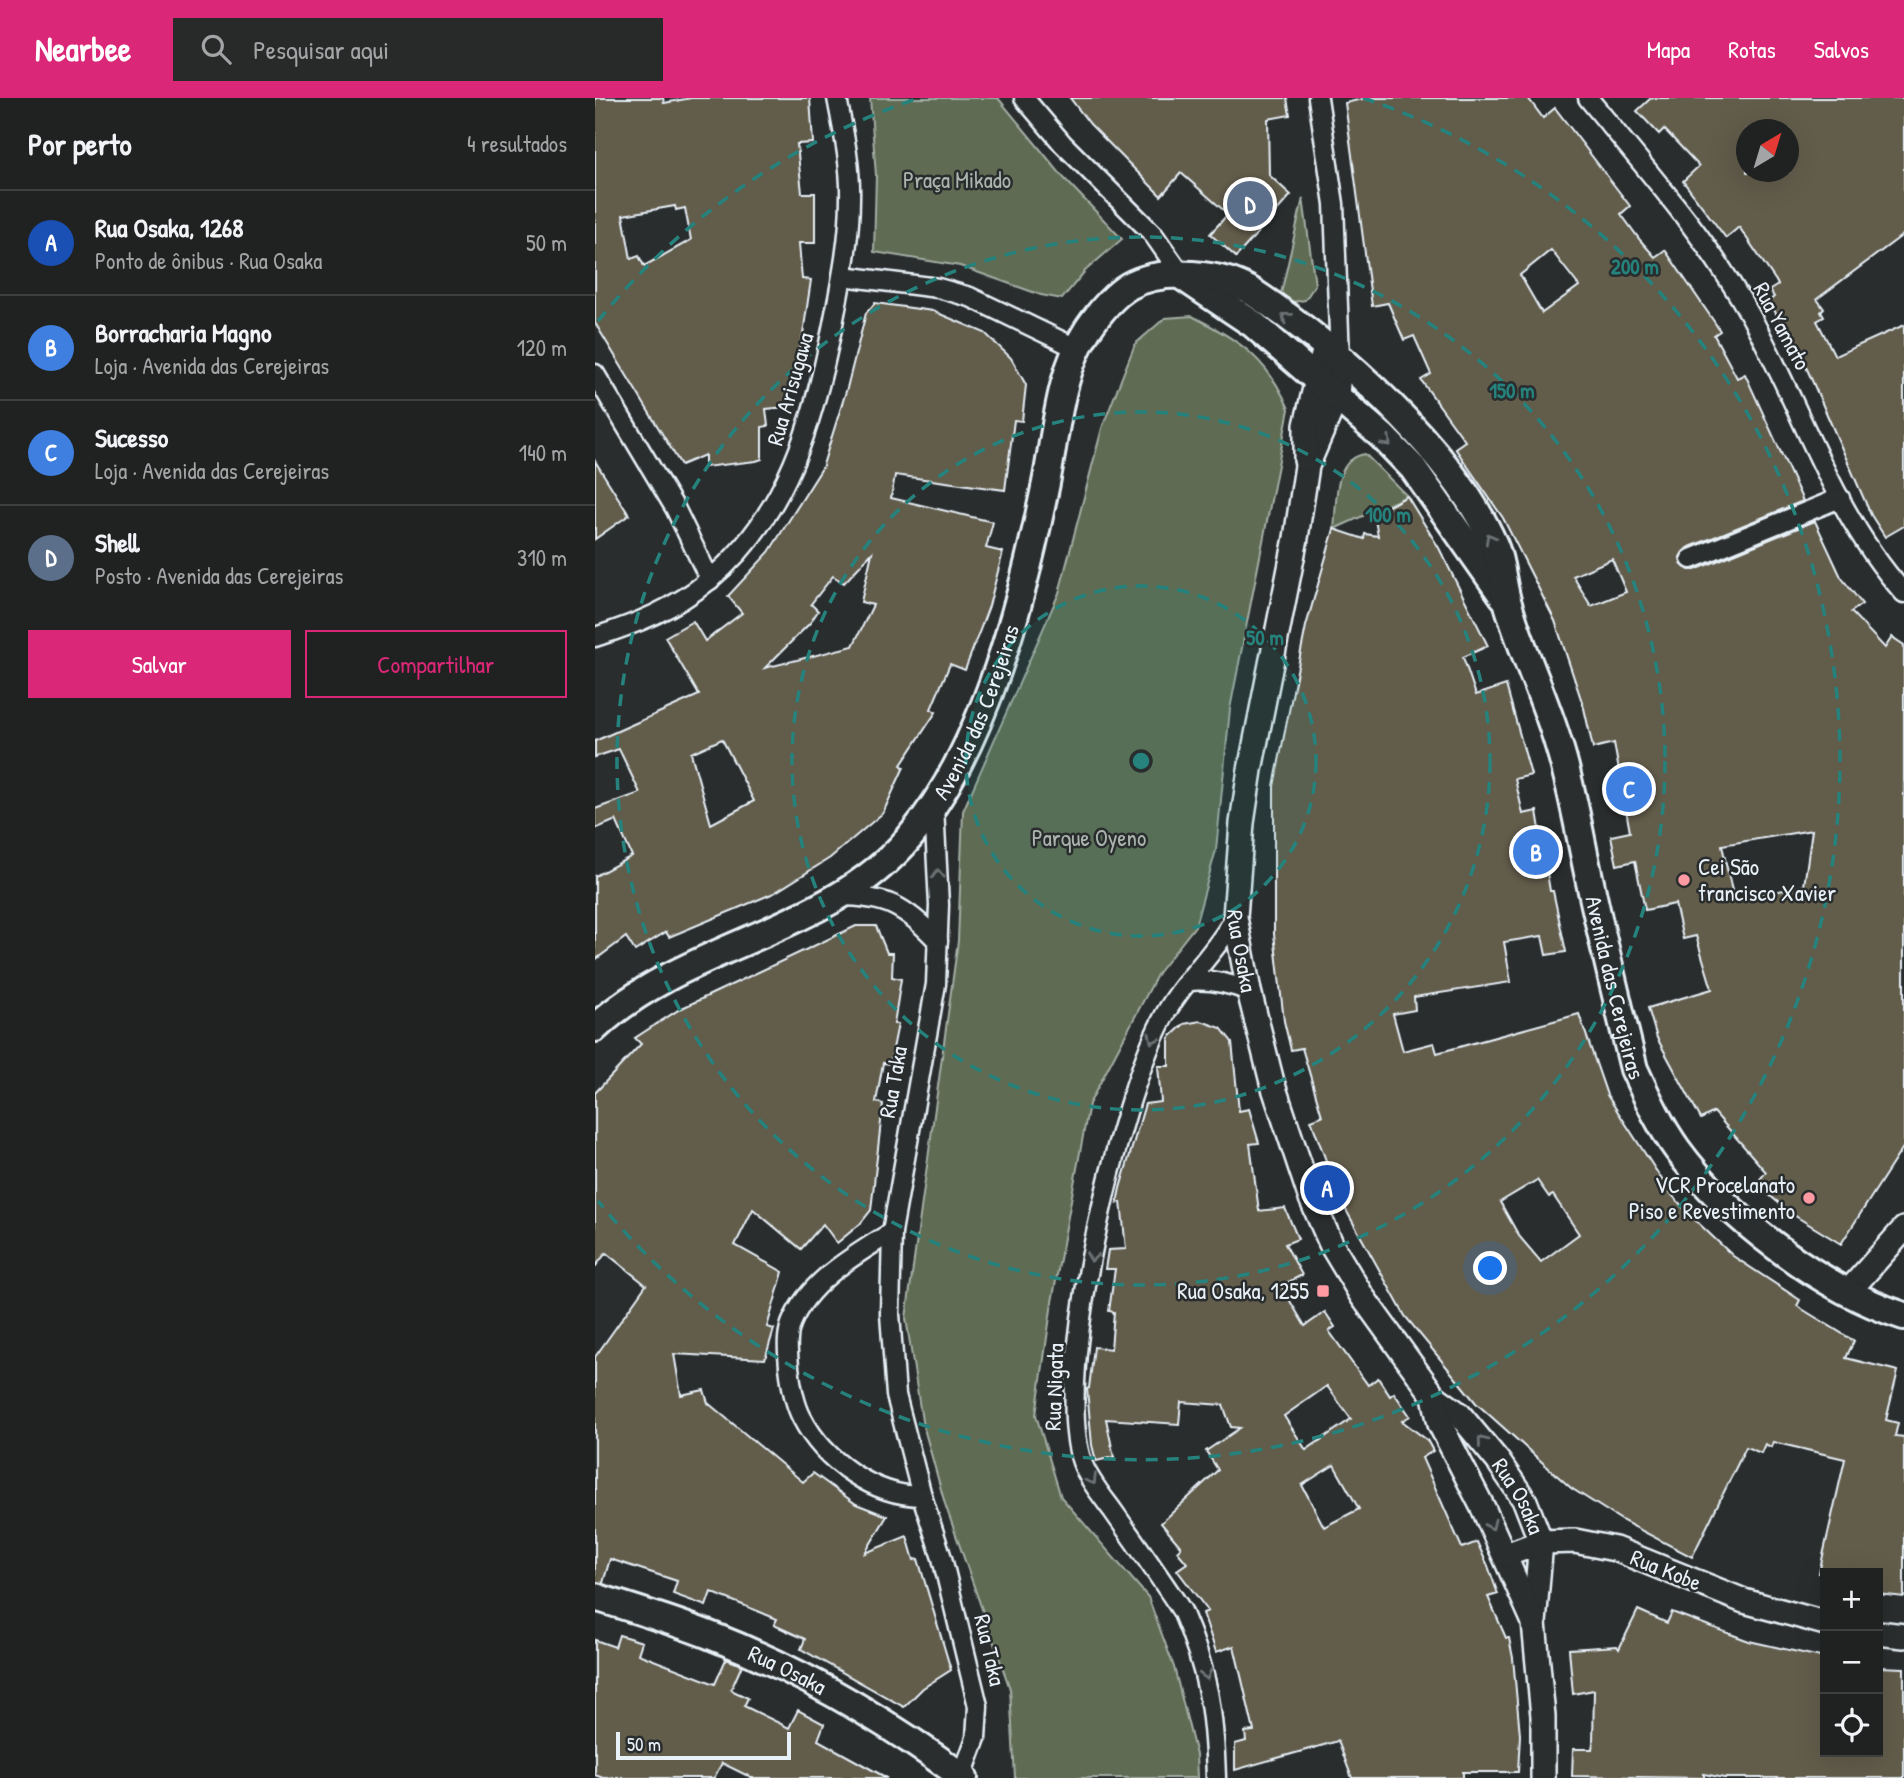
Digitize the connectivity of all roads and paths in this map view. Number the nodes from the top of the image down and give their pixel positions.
1 (837, 98) edge
2 (1024, 98) edge
3 (1318, 98) edge
4 (1588, 98) edge
5 (843, 276) junction
6 (1184, 277) junction
7 (1076, 348) junction
8 (1332, 353) junction
9 (595, 374) edge
10 (1327, 388) junction
11 (1840, 498) junction
12 (1691, 559) dead end
13 (710, 580) junction
14 (1904, 593) edge
15 (1508, 604) junction
16 (595, 638) edge
17 (934, 807) junction
18 (839, 896) junction
19 (1235, 917) junction
20 (938, 941) junction
21 (1189, 981) junction
22 (1249, 992) junction
23 (595, 1028) edge
24 (1904, 1229) edge
25 (892, 1232) junction
26 (1849, 1292) junction
27 (1904, 1316) edge
28 (1434, 1396) junction
29 (922, 1496) junction
30 (1541, 1542) junction
31 (1506, 1555) junction
32 (595, 1597) edge
33 (1820, 1622) edge
34 (1534, 1623) junction
35 (1883, 1634) edge
36 (1904, 1636) edge
37 (963, 1777) edge
38 (1216, 1778) edge
39 (1543, 1778) edge

1 - 5 street, Rua Arisugawa
2 - 6 street
3 - 8 street
4 - 11 street, Rua Yamato
5 - 7 street
5 - 13 street, Rua Arisugawa
6 - 7 main road, Avenida das Cerejeiras
8 -> 6 main road, Avenida das Cerejeiras
6 - 10 main road, Avenida das Cerejeiras
7 - 17 main road, Avenida das Cerejeiras
8 - 10 street, Rua Osaka
15 -> 8 main road, Avenida das Cerejeiras
9 - 13 street
10 -> 15 main road, Avenida das Cerejeiras
10 - 19 street, Rua Osaka
11 - 12 street
11 - 14 street, Rua Yamato
13 - 16 street, Rua Arisugawa
15 - 26 main road, Avenida das Cerejeiras
17 - 18 main road, Avenida das Cerejeiras
20 -> 17 street, Rua Taka
18 - 20 street
18 - 23 main road, Avenida das Cerejeiras
19 - 21 street, Rua Nigata
19 - 22 street, Rua Osaka
20 - 25 street, Rua Taka
21 - 22 street
21 -> 38 street, Rua Nigata
22 - 28 street, Rua Osaka
24 - 26 street
25 - 29 street, Rua Taka
25 - 29 street
26 - 27 main road, Avenida das Cerejeiras
30 -> 28 street, Rua Osaka
28 -> 31 street, Rua Osaka
29 - 37 street, Rua Taka
30 - 31 street, Rua Kobe
30 - 33 street, Rua Kobe
30 - 34 street, Rua Osaka
31 - 34 street, Rua Osaka
32 - 37 main road, Rua Osaka
34 - 39 street, Rua Osaka
35 - 36 street

